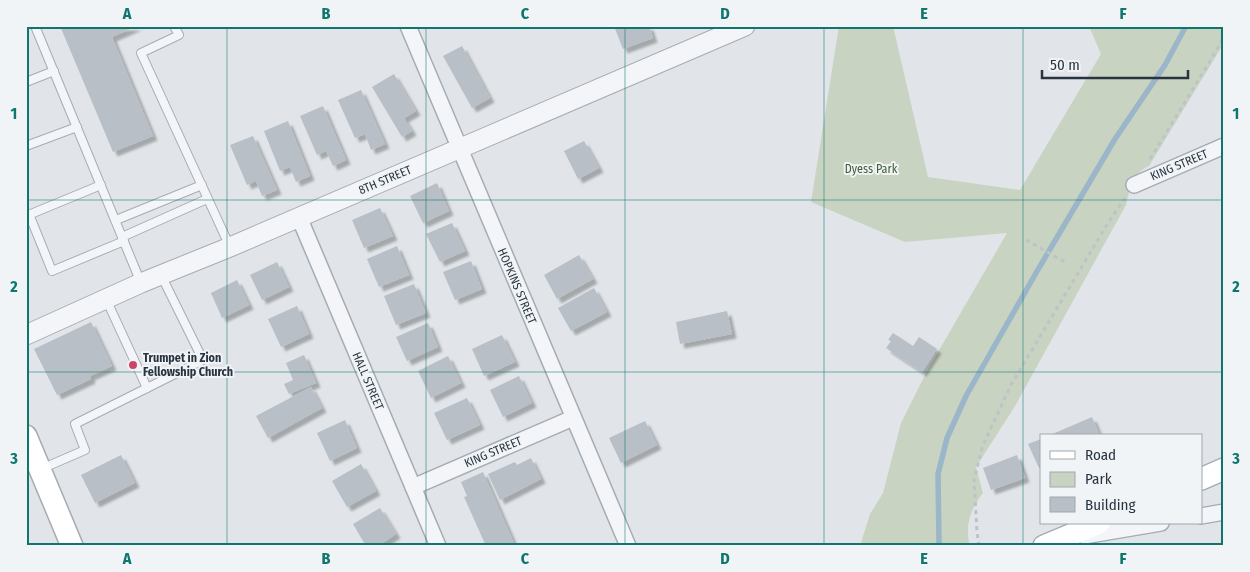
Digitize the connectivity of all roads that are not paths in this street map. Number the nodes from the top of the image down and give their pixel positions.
1 (35, 26) edge
2 (174, 26) edge
3 (408, 26) edge
4 (745, 26) edge
5 (54, 71) junction
6 (26, 82) edge
7 (77, 127) junction
8 (26, 146) edge
9 (1224, 146) edge
10 (459, 149) junction
11 (101, 185) junction
12 (202, 185) junction
13 (1134, 185) road end
14 (207, 199) junction
15 (28, 215) edge
16 (299, 217) junction
17 (116, 220) junction
18 (123, 239) junction
19 (230, 247) junction
20 (161, 275) junction
21 (141, 283) junction
22 (106, 299) junction
23 (26, 336) edge
24 (147, 388) junction
25 (573, 418) junction
26 (26, 436) edge
27 (1224, 469) edge
28 (40, 470) junction
29 (1202, 479) edge
30 (413, 487) junction
31 (1224, 512) edge
32 (1202, 516) edge
33 (1097, 524) edge
34 (1156, 524) edge
35 (1051, 543) edge
36 (72, 546) edge
37 (438, 546) edge
38 (628, 546) edge

1 - 5 lane
2 - 12 lane
3 - 10 street, HOPKINS STREET
4 - 10 street, 8TH STREET
5 - 6 lane
5 - 7 lane
7 - 8 lane
7 - 11 lane
9 - 13 street, KING STREET
10 - 16 street, 8TH STREET
10 - 25 street, HOPKINS STREET
11 - 15 lane
11 - 17 lane
12 - 14 lane
12 - 17 lane
14 - 18 lane
14 - 19 lane
15 - 18 lane
16 - 19 street, 8TH STREET
16 - 30 street, HALL STREET
17 - 18 lane
18 - 21 lane
19 - 20 street, 8TH STREET
20 - 21 street, 8TH STREET
20 - 24 lane
21 - 22 street, 8TH STREET
22 - 23 street, 8TH STREET
22 - 24 lane
24 - 28 lane
25 - 30 street, KING STREET
25 - 38 street, HOPKINS STREET
26 - 28 main road
27 - 29 main road
28 - 36 main road
30 - 37 street, HALL STREET
31 - 32 street
33 - 35 main road
34 - 35 street

